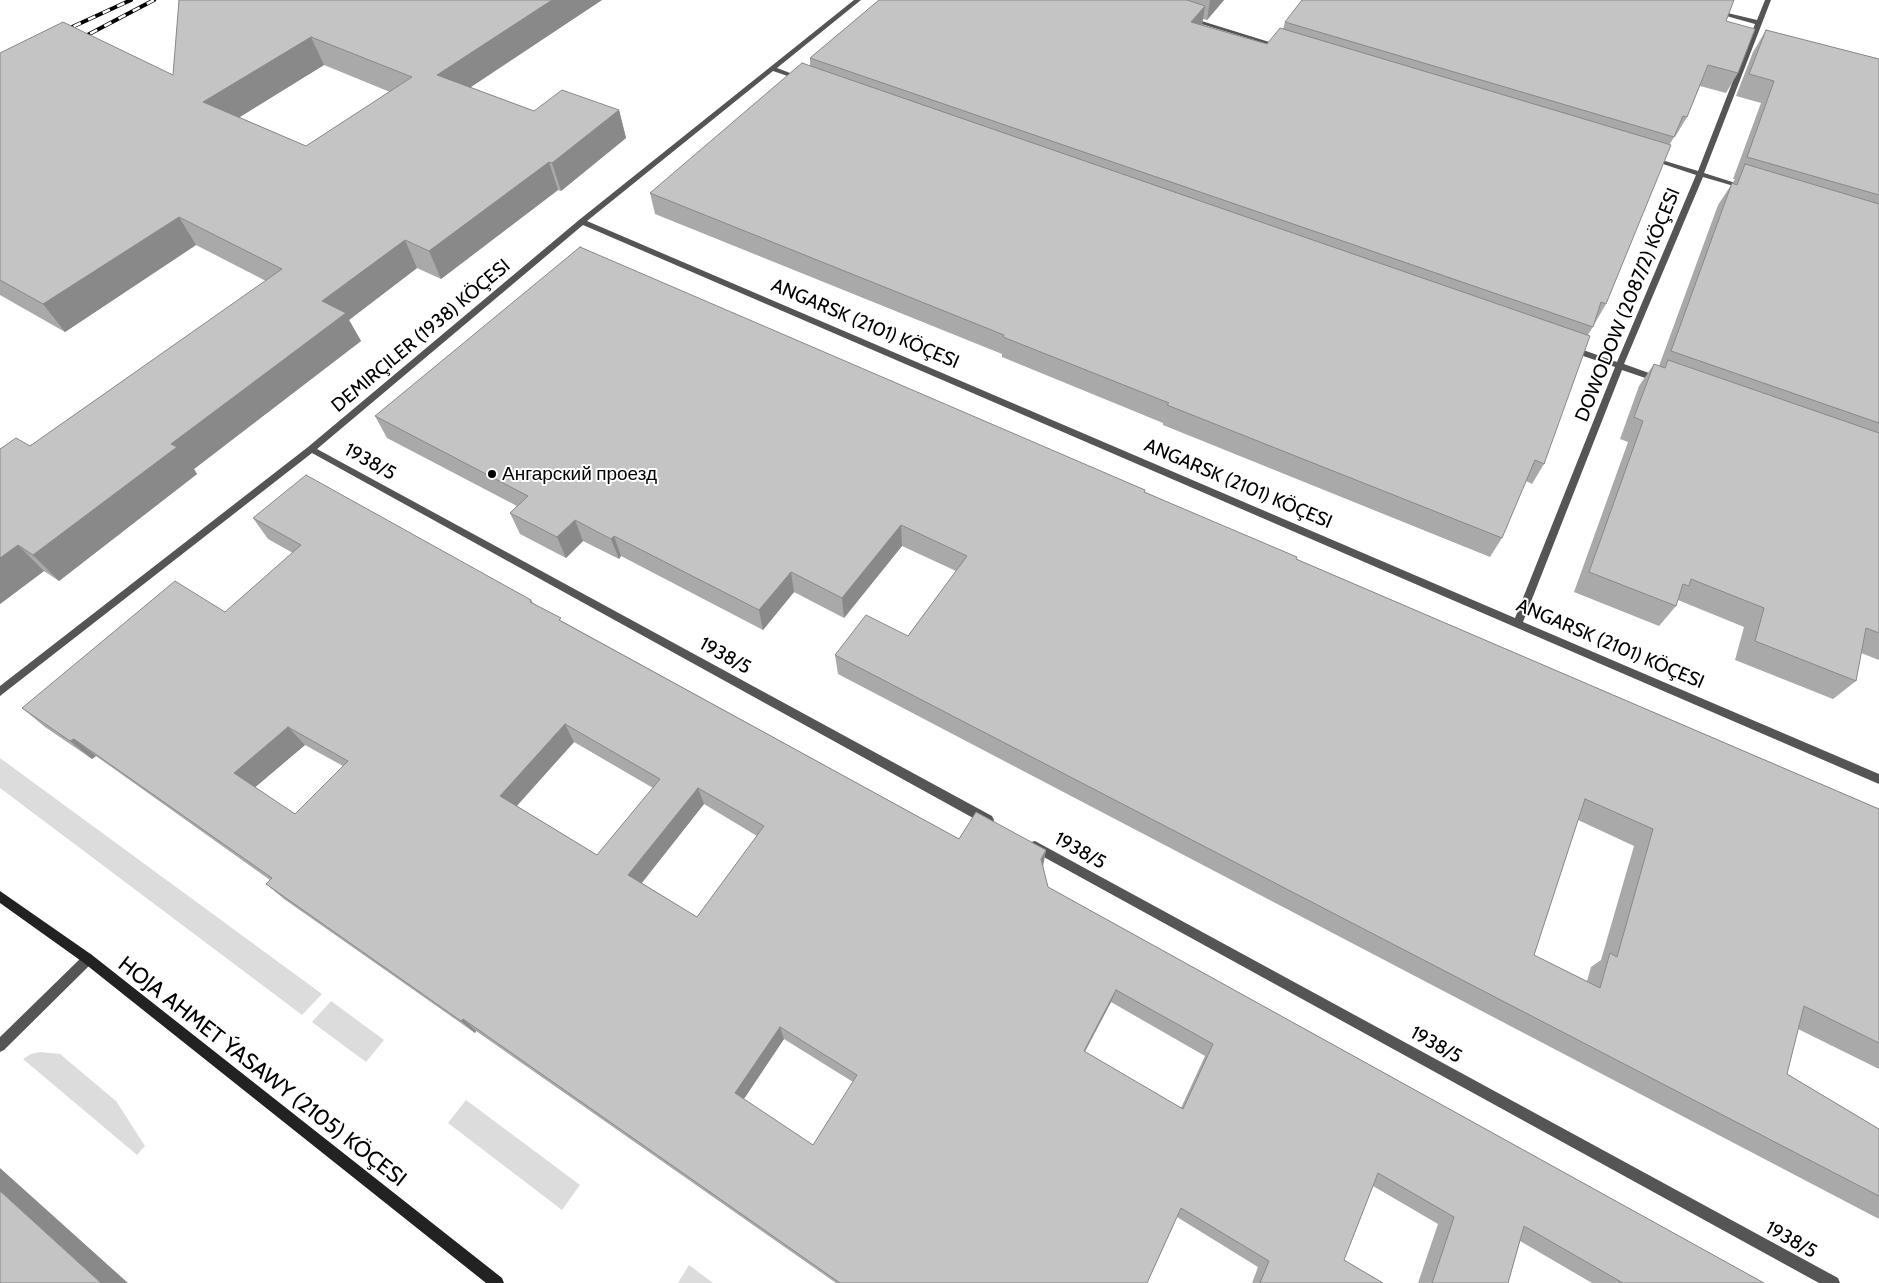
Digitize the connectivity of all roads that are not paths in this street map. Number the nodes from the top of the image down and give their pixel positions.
1 (858, 0) edge
2 (1768, 0) edge
3 (1706, 9) edge
4 (1184, 17) edge
5 (1759, 23) junction
6 (1290, 49) edge
7 (774, 69) junction
8 (811, 82) edge
9 (1643, 156) edge
10 (1700, 174) junction
11 (1756, 191) edge
12 (582, 222) junction
13 (1564, 346) edge
14 (1620, 366) junction
15 (1666, 382) edge
16 (311, 449) junction
17 (1518, 623) junction
18 (0, 692) edge
19 (1879, 779) edge
20 (1002, 828) edge
21 (1028, 842) edge
22 (0, 896) edge
23 (88, 959) junction
24 (0, 1046) edge
25 (497, 1283) edge
26 (1833, 1283) edge

1 - 7 street, DEMIRÇILER (1938) KÖÇESI
2 - 5 street, DOWODOW (2087/2) KÖÇESI
3 - 5 street
4 - 6 street
5 - 10 street, DOWODOW (2087/2) KÖÇESI
7 - 8 street
7 - 12 street, DEMIRÇILER (1938) KÖÇESI
9 - 10 street
10 - 11 street
10 - 14 street, DOWODOW (2087/2) KÖÇESI
12 - 16 street, DEMIRÇILER (1938) KÖÇESI
12 - 17 street, ANGARSK (2101) KÖÇESI
13 - 14 street
14 - 15 street
14 - 17 street, DOWODOW (2087/2) KÖÇESI
16 - 18 street, DEMIRÇILER (1938) KÖÇESI
16 - 20 street, 1938/5
17 - 19 street, ANGARSK (2101) KÖÇESI
21 - 26 street, 1938/5
22 - 23 street, HOJA AHMET ÝASAWY (2105) KÖÇESI
23 - 24 street
23 - 25 street, HOJA AHMET ÝASAWY (2105) KÖÇESI

